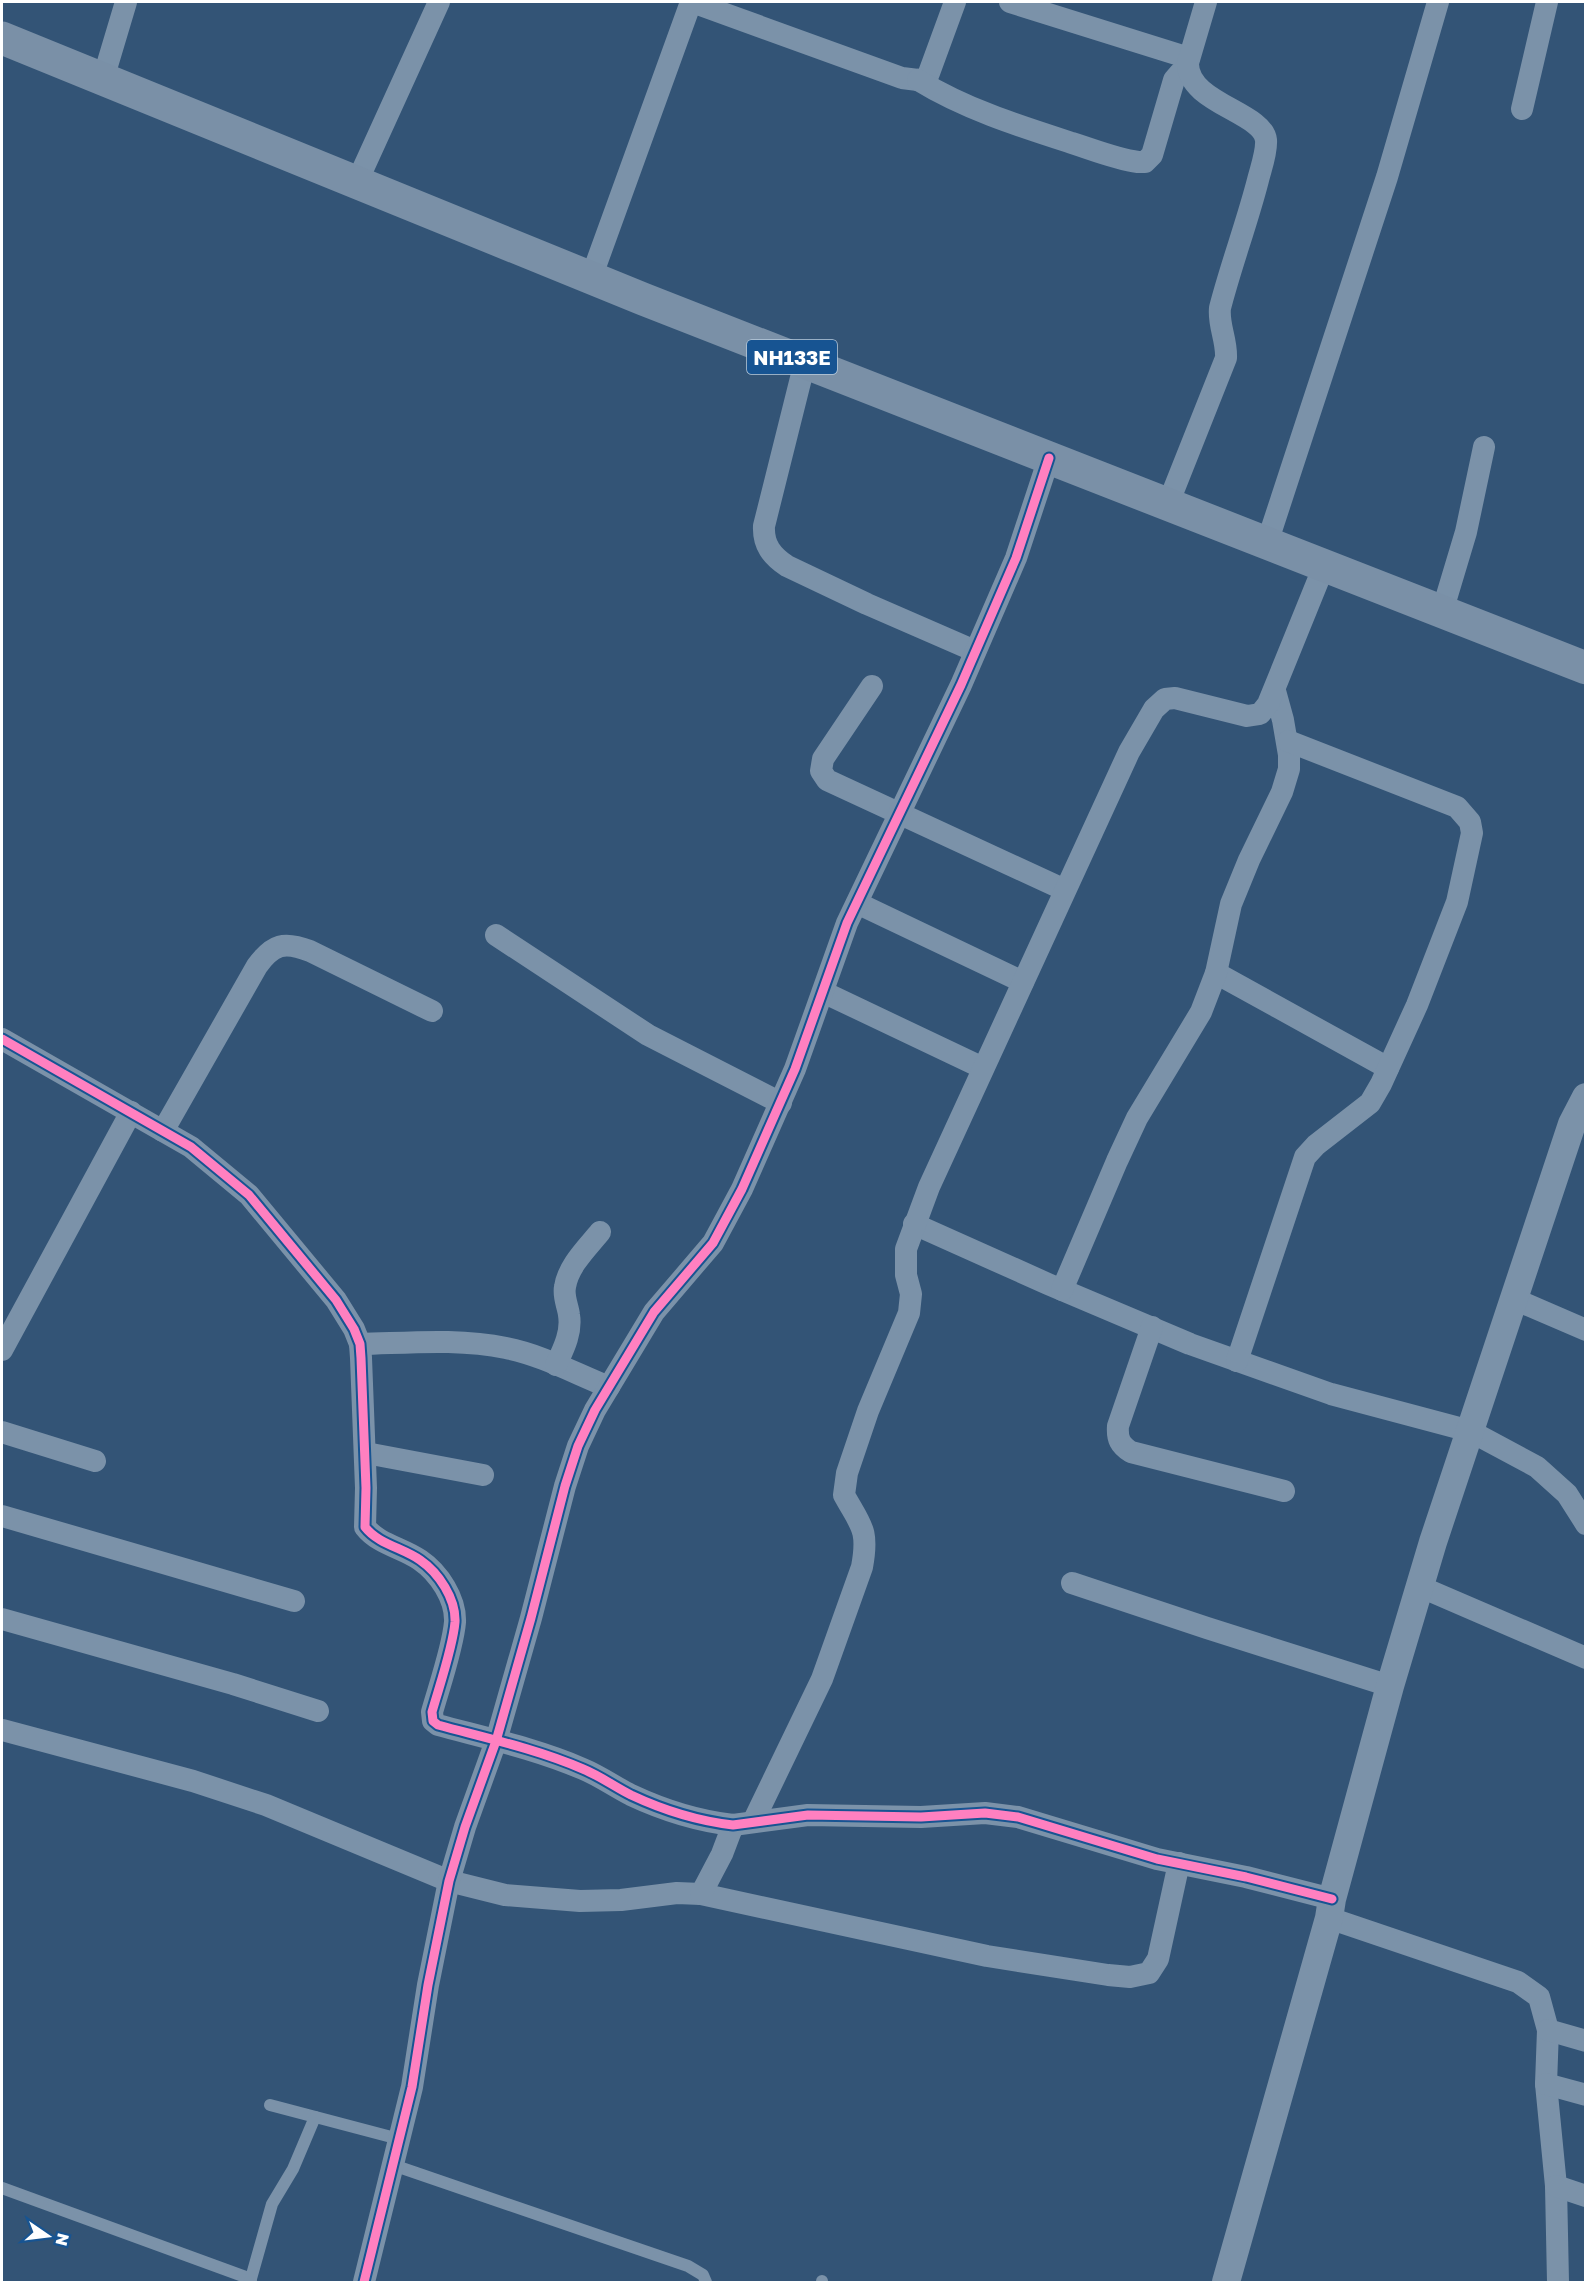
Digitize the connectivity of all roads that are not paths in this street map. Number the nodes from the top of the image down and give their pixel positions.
1 (126, 2) edge
2 (439, 2) edge
3 (691, 2) edge
4 (955, 2) edge
5 (1010, 2) edge
6 (1206, 2) edge
7 (1437, 2) edge
8 (1547, 2) edge
9 (2, 38) edge
10 (1189, 64) junction
11 (103, 79) junction
12 (918, 80) junction
13 (1522, 110) dead end
14 (357, 182) junction
15 (591, 278) junction
16 (805, 363) junction
17 (1484, 447) dead end
18 (1049, 458) junction
19 (1168, 504) junction
20 (1267, 543) junction
21 (1324, 566) junction
22 (1442, 612) junction
23 (975, 651) junction
24 (1586, 668) edge
25 (872, 686) dead end
26 (1275, 691) junction
27 (1288, 741) junction
28 (899, 814) junction
29 (1065, 890) junction
30 (857, 903) junction
31 (496, 935) dead end
32 (1216, 973) junction
33 (1023, 982) junction
34 (823, 992) junction
35 (432, 1011) dead end
36 (2, 1039) edge
37 (983, 1068) junction
38 (1388, 1068) junction
39 (1586, 1097) edge
40 (780, 1103) junction
41 (130, 1112) junction
42 (163, 1131) junction
43 (914, 1224) junction
44 (600, 1232) dead end
45 (1062, 1290) junction
46 (1514, 1299) junction
47 (1152, 1327) junction
48 (1586, 1330) edge
49 (360, 1344) junction
50 (2, 1350) edge
51 (1237, 1361) junction
52 (556, 1365) junction
53 (609, 1387) junction
54 (1470, 1431) junction
55 (2, 1432) edge
56 (366, 1453) junction
57 (95, 1461) dead end
58 (483, 1475) dead end
59 (1284, 1491) dead end
60 (2, 1516) edge
61 (1586, 1524) edge
62 (1072, 1583) dead end
63 (1421, 1587) junction
64 (294, 1601) dead end
65 (2, 1620) edge
66 (1586, 1658) edge
67 (1390, 1686) junction
68 (318, 1711) dead end
69 (2, 1730) edge
70 (496, 1740) junction
71 (743, 1823) junction
72 (1179, 1863) junction
73 (449, 1881) junction
74 (701, 1894) junction
75 (1330, 1908) junction
76 (1548, 2030) junction
77 (1586, 2042) edge
78 (1546, 2084) junction
79 (1586, 2095) edge
80 (270, 2105) dead end
81 (315, 2117) junction
82 (399, 2139) junction
83 (393, 2165) junction
84 (1556, 2186) junction
85 (2, 2188) edge
86 (1586, 2196) edge
87 (251, 2281) edge
88 (364, 2283) edge
89 (706, 2283) edge
90 (1226, 2283) edge
91 (1558, 2283) edge

1 - 11 street
2 - 14 street
3 - 12 street
3 - 15 street
4 - 12 street
5 - 10 street
6 - 10 street
7 - 20 street
8 - 13 street
9 - 11 main road, NH133E
10 - 12 street
10 - 19 street
11 - 14 main road, NH133E
14 - 15 main road, NH133E
15 - 16 main road, NH133E
16 - 18 main road, NH133E
16 - 23 street
17 - 22 street
18 - 19 main road, NH133E
18 - 23 street
19 - 20 main road, NH133E
20 - 21 main road, NH133E
21 - 22 main road, NH133E
21 - 26 street
22 - 24 main road, NH133E
23 - 28 street
25 - 28 street
26 - 27 street
26 - 29 street
27 - 32 street
27 - 38 street
28 - 29 street
28 - 30 street
29 - 33 street
30 - 33 street
30 - 34 street
31 - 40 street
32 - 38 street
32 - 45 street
33 - 37 street
34 - 37 street
34 - 40 street
35 - 42 street
36 - 41 street
37 - 43 street
38 - 51 street
39 - 46 street
40 - 53 street
41 - 42 street
41 - 50 street
42 - 49 street
43 - 45 street
43 - 71 street
44 - 52 street
45 - 47 street
46 - 48 street
46 - 54 street
47 - 51 street
47 - 59 street
49 - 52 street
49 - 56 street
51 - 54 street
52 - 53 street
53 - 70 street
54 - 61 street
54 - 63 street
55 - 57 street
56 - 58 street
56 - 70 street
60 - 64 street
62 - 67 street
63 - 66 street
63 - 67 street
65 - 68 street
67 - 75 street
69 - 73 street
70 - 71 street
70 - 73 street
71 - 72 street
71 - 74 street
72 - 74 street
72 - 75 street
73 - 74 street
73 - 82 street
75 - 76 street
75 - 90 street
76 - 77 street
76 - 78 street
78 - 79 street
78 - 84 street
80 - 81 lane
81 - 82 lane
81 - 87 lane
82 - 83 street
83 - 88 street
83 - 89 lane
84 - 86 street
84 - 91 street
85 - 87 lane

